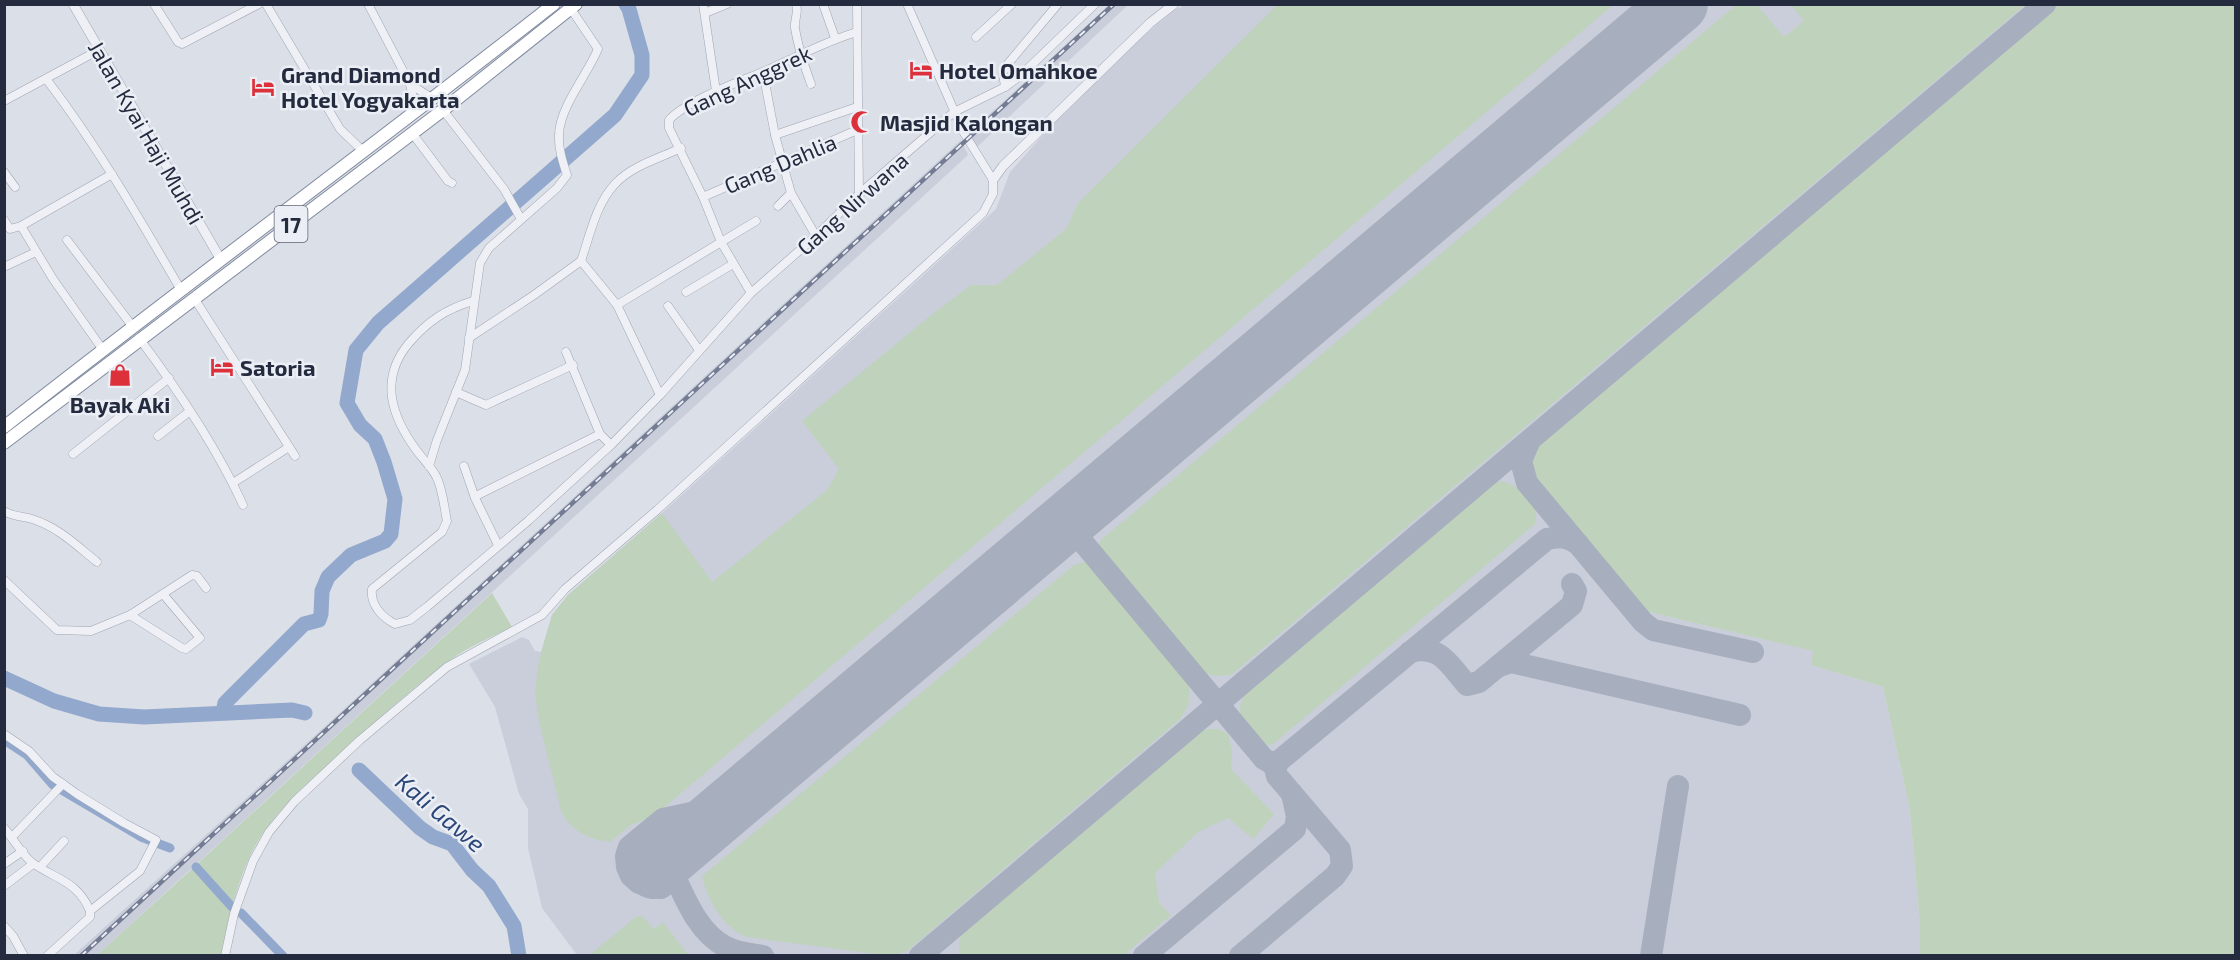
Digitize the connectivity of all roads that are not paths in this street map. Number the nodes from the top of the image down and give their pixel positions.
1 (73, 4) edge
2 (154, 4) edge
3 (259, 4) edge
4 (266, 4) edge
5 (368, 4) edge
6 (555, 4) edge
7 (727, 4) edge
8 (796, 4) edge
9 (823, 4) edge
10 (857, 4) edge
11 (907, 4) edge
12 (1012, 4) edge
13 (1058, 4) edge
14 (1095, 4) edge
15 (1174, 4) edge
16 (574, 7) edge
17 (704, 9) edge
18 (856, 32) junction
19 (976, 37) dead end
20 (836, 38) junction
21 (99, 50) junction
22 (800, 55) junction
23 (763, 72) junction
24 (47, 80) junction
25 (410, 84) junction
26 (811, 84) dead end
27 (1005, 87) junction
28 (716, 92) junction
29 (433, 99) junction
30 (4, 101) edge
31 (857, 107) junction
32 (443, 110) junction
33 (954, 111) junction
34 (416, 112) junction
35 (857, 130) junction
36 (412, 133) junction
37 (775, 135) junction
38 (681, 148) junction
39 (364, 152) junction
40 (783, 162) junction
41 (4, 172) edge
42 (112, 174) junction
43 (993, 180) junction
44 (452, 183) dead end
45 (15, 187) dead end
46 (791, 193) junction
47 (859, 194) junction
48 (703, 197) junction
49 (778, 206) dead end
50 (521, 219) junction
51 (4, 220) edge
52 (756, 221) dead end
53 (21, 226) junction
54 (816, 237) junction
55 (67, 240) dead end
56 (721, 242) junction
57 (36, 252) junction
58 (221, 260) junction
59 (581, 261) junction
60 (734, 264) junction
61 (4, 267) edge
62 (181, 290) junction
63 (686, 292) dead end
64 (751, 293) junction
65 (194, 298) junction
66 (473, 301) junction
67 (617, 305) junction
68 (669, 306) dead end
69 (133, 327) junction
70 (139, 338) junction
71 (470, 338) junction
72 (103, 350) junction
73 (699, 350) junction
74 (566, 352) dead end
75 (573, 365) junction
76 (169, 378) junction
77 (456, 392) junction
78 (660, 395) junction
79 (190, 411) junction
80 (4, 427) edge
81 (600, 434) junction
82 (158, 436) dead end
83 (4, 443) edge
84 (611, 445) junction
85 (289, 447) junction
86 (73, 454) dead end
87 (295, 456) dead end
88 (429, 466) junction
89 (464, 466) dead end
90 (233, 483) junction
91 (476, 496) junction
92 (243, 505) dead end
93 (4, 511) edge
94 (498, 545) junction
95 (97, 562) dead end
96 (4, 580) edge
97 (206, 588) dead end
98 (163, 594) junction
99 (130, 615) junction
100 (4, 734) edge
101 (60, 788) junction
102 (4, 828) edge
103 (12, 837) junction
104 (64, 841) dead end
105 (23, 851) junction
106 (4, 864) edge
107 (36, 865) junction
108 (4, 886) edge
109 (90, 912) junction
110 (4, 926) edge
111 (24, 956) edge
112 (47, 956) edge
113 (225, 956) edge

1 - 21 street, Jalan Kyai Haji Muhdi
2 - 3 street
4 - 39 street
5 - 25 street
6 - 29 highway, 17
7 - 17 street
8 - 22 street
9 - 20 street
10 - 18 street
11 - 33 street
12 - 19 street
13 - 27 street
14 - 27 street, Gang Nirwana
15 - 43 street
16 - 32 highway, 17
16 - 50 street
17 - 28 street
18 - 20 street, Gang Anggrek
18 - 31 street
20 - 22 street, Gang Anggrek
21 - 24 street
21 - 58 street, Jalan Kyai Haji Muhdi
22 - 23 street, Gang Anggrek
22 - 26 street
23 - 28 street, Gang Anggrek
23 - 37 street
24 - 30 street
24 - 42 street
25 - 29 street
25 - 34 street
27 - 33 street, Gang Nirwana
28 - 38 street, Gang Anggrek
29 - 34 highway, 17
31 - 35 street
31 - 37 street
32 - 36 highway, 17
32 - 50 street
33 - 43 street
33 - 47 street, Gang Nirwana
34 - 39 highway, 17
35 - 40 street, Gang Dahlia
35 - 47 street
36 - 44 street
36 - 65 highway, 17
37 - 40 street
38 - 48 street
38 - 59 street
39 - 58 highway, 17
40 - 46 street
40 - 48 street, Gang Dahlia
41 - 45 street
42 - 53 street
42 - 62 street
43 - 113 street
46 - 49 street
46 - 54 street
47 - 54 street, Gang Nirwana
48 - 56 street
50 - 66 street
51 - 53 street
52 - 56 street
53 - 57 street
54 - 64 street, Gang Nirwana
55 - 69 street
56 - 60 street
56 - 67 street
57 - 61 street
57 - 72 street
58 - 62 highway, 17
59 - 67 street
59 - 71 street
60 - 63 street
60 - 64 street
62 - 69 highway, 17
64 - 73 street, Gang Nirwana
65 - 70 highway, 17
65 - 85 street
66 - 71 street
66 - 88 street
67 - 78 street
68 - 73 street
69 - 72 highway, 17
70 - 76 street
70 - 83 highway, 17
71 - 77 street
72 - 80 highway, 17
73 - 78 street, Gang Nirwana
74 - 75 street
75 - 77 street
75 - 81 street
76 - 79 street
76 - 86 street
77 - 88 street
78 - 84 street, Gang Nirwana
79 - 82 street
79 - 90 street
81 - 84 street
81 - 91 street
84 - 94 street, Gang Nirwana
85 - 87 street
85 - 90 street
88 - 94 street, Gang Nirwana
89 - 91 street
90 - 92 street
91 - 94 street
93 - 95 street
96 - 99 street
97 - 98 street
98 - 99 street
98 - 99 street
100 - 101 street
101 - 103 street
101 - 109 street
102 - 103 street
103 - 105 street
104 - 107 street
105 - 106 street
105 - 107 street
107 - 108 street
107 - 109 street
109 - 112 street
110 - 111 street

